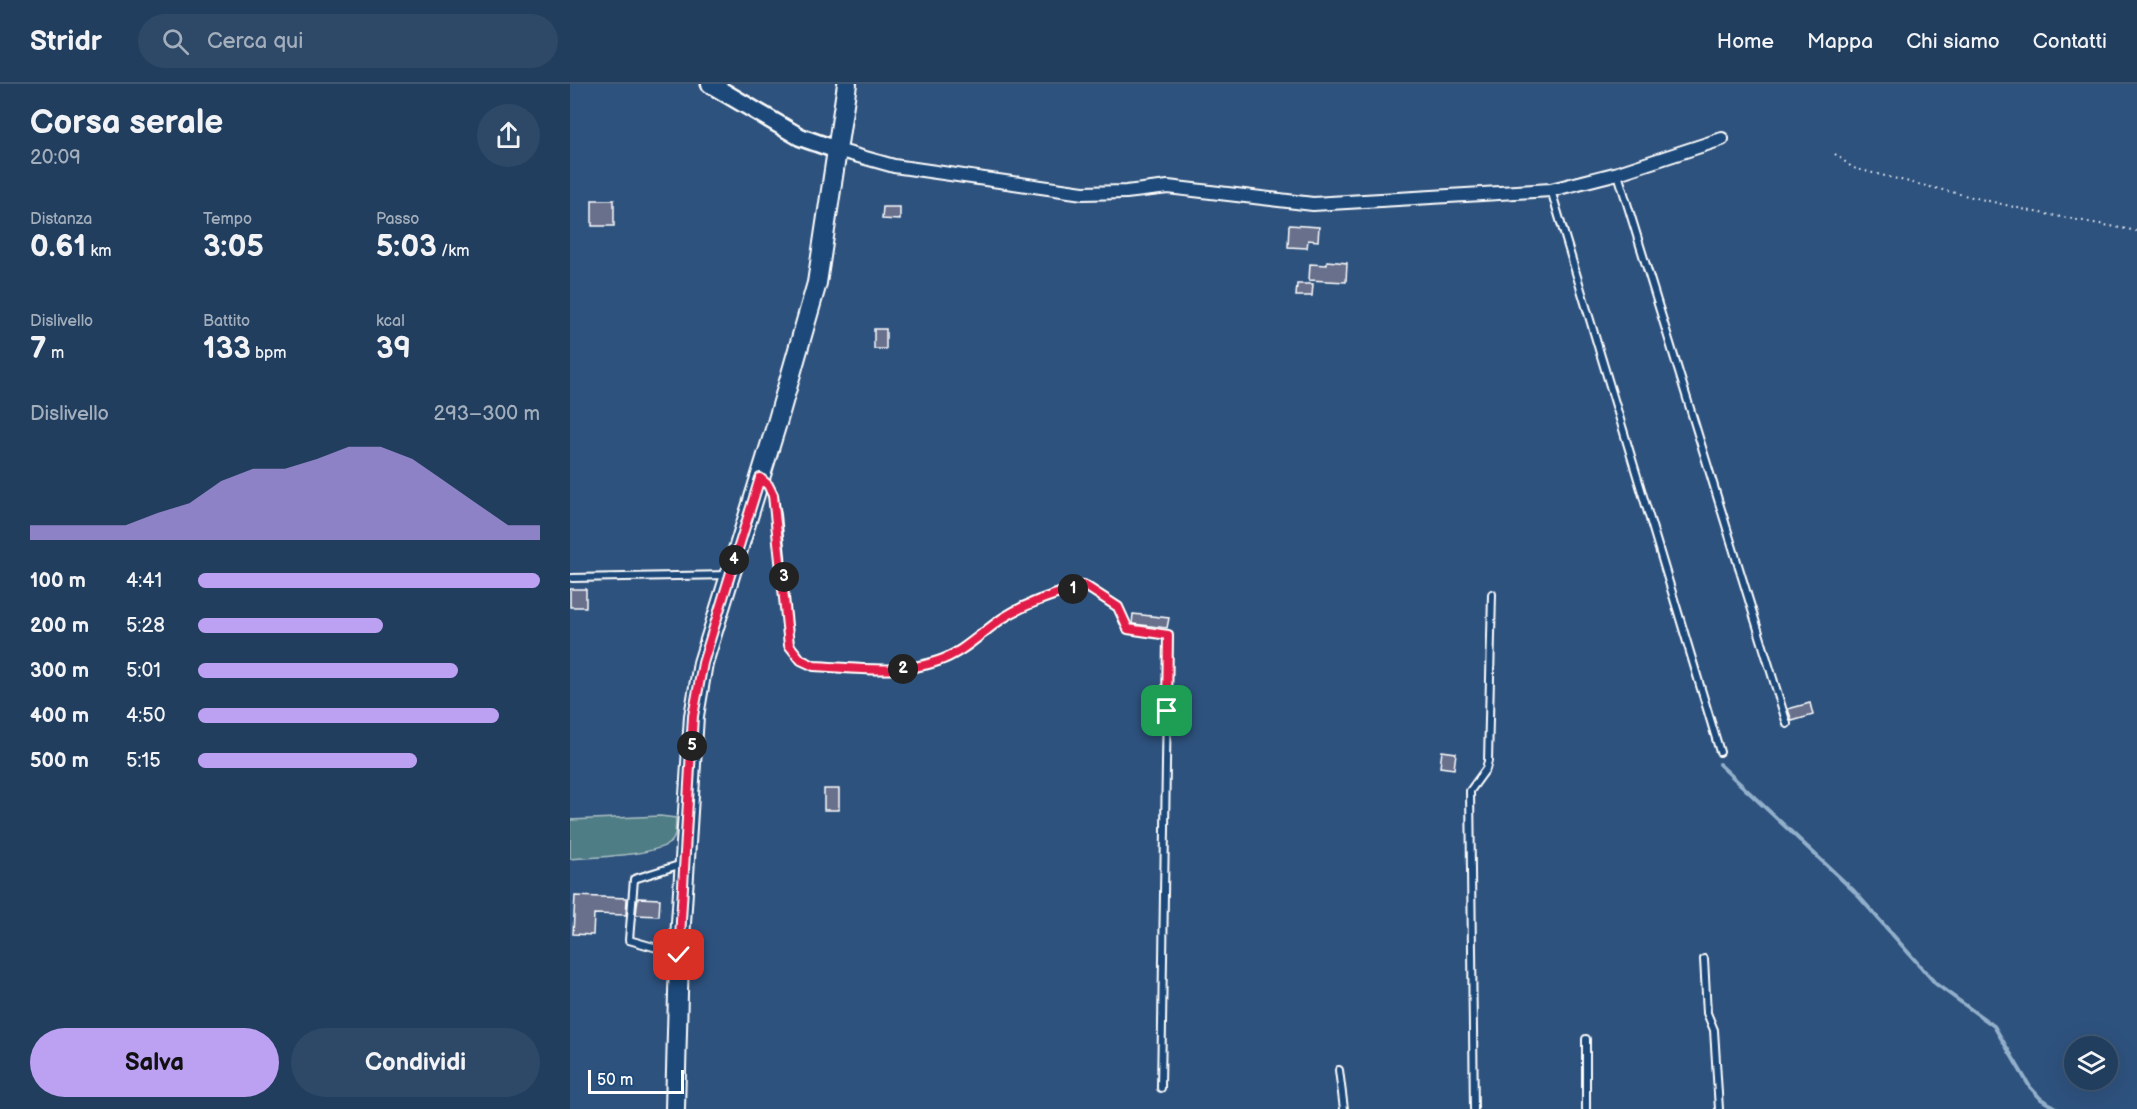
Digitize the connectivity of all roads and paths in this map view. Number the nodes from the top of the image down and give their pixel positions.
1 (710, 84) edge
2 (847, 84) edge
3 (1722, 139) dead end
4 (837, 150) junction
5 (1835, 154) dead end
6 (1618, 173) junction
7 (1551, 190) junction
8 (2137, 231) edge
9 (760, 478) junction
10 (729, 575) junction
11 (572, 578) dead end
12 (1492, 594) dead end
13 (1787, 724) dead end
14 (1720, 752) dead end
15 (685, 863) junction
16 (679, 955) junction
17 (1704, 960) dead end
18 (1586, 1039) dead end
19 (1339, 1070) dead end
20 (1161, 1088) dead end
21 (675, 1109) edge
22 (1344, 1109) edge
23 (1474, 1109) edge
24 (1586, 1109) edge
25 (1719, 1109) edge

1 - 4 street
2 - 4 main road
3 - 6 street
4 - 7 street
4 - 9 main road
5 - 8 path
6 - 7 street
6 - 13 lane
7 - 14 lane
9 - 10 main road
9 - 20 lane
10 - 11 lane
10 - 15 main road
12 - 23 lane
15 - 16 main road
15 - 16 lane
16 - 21 main road
17 - 25 lane
18 - 24 lane
19 - 22 lane

